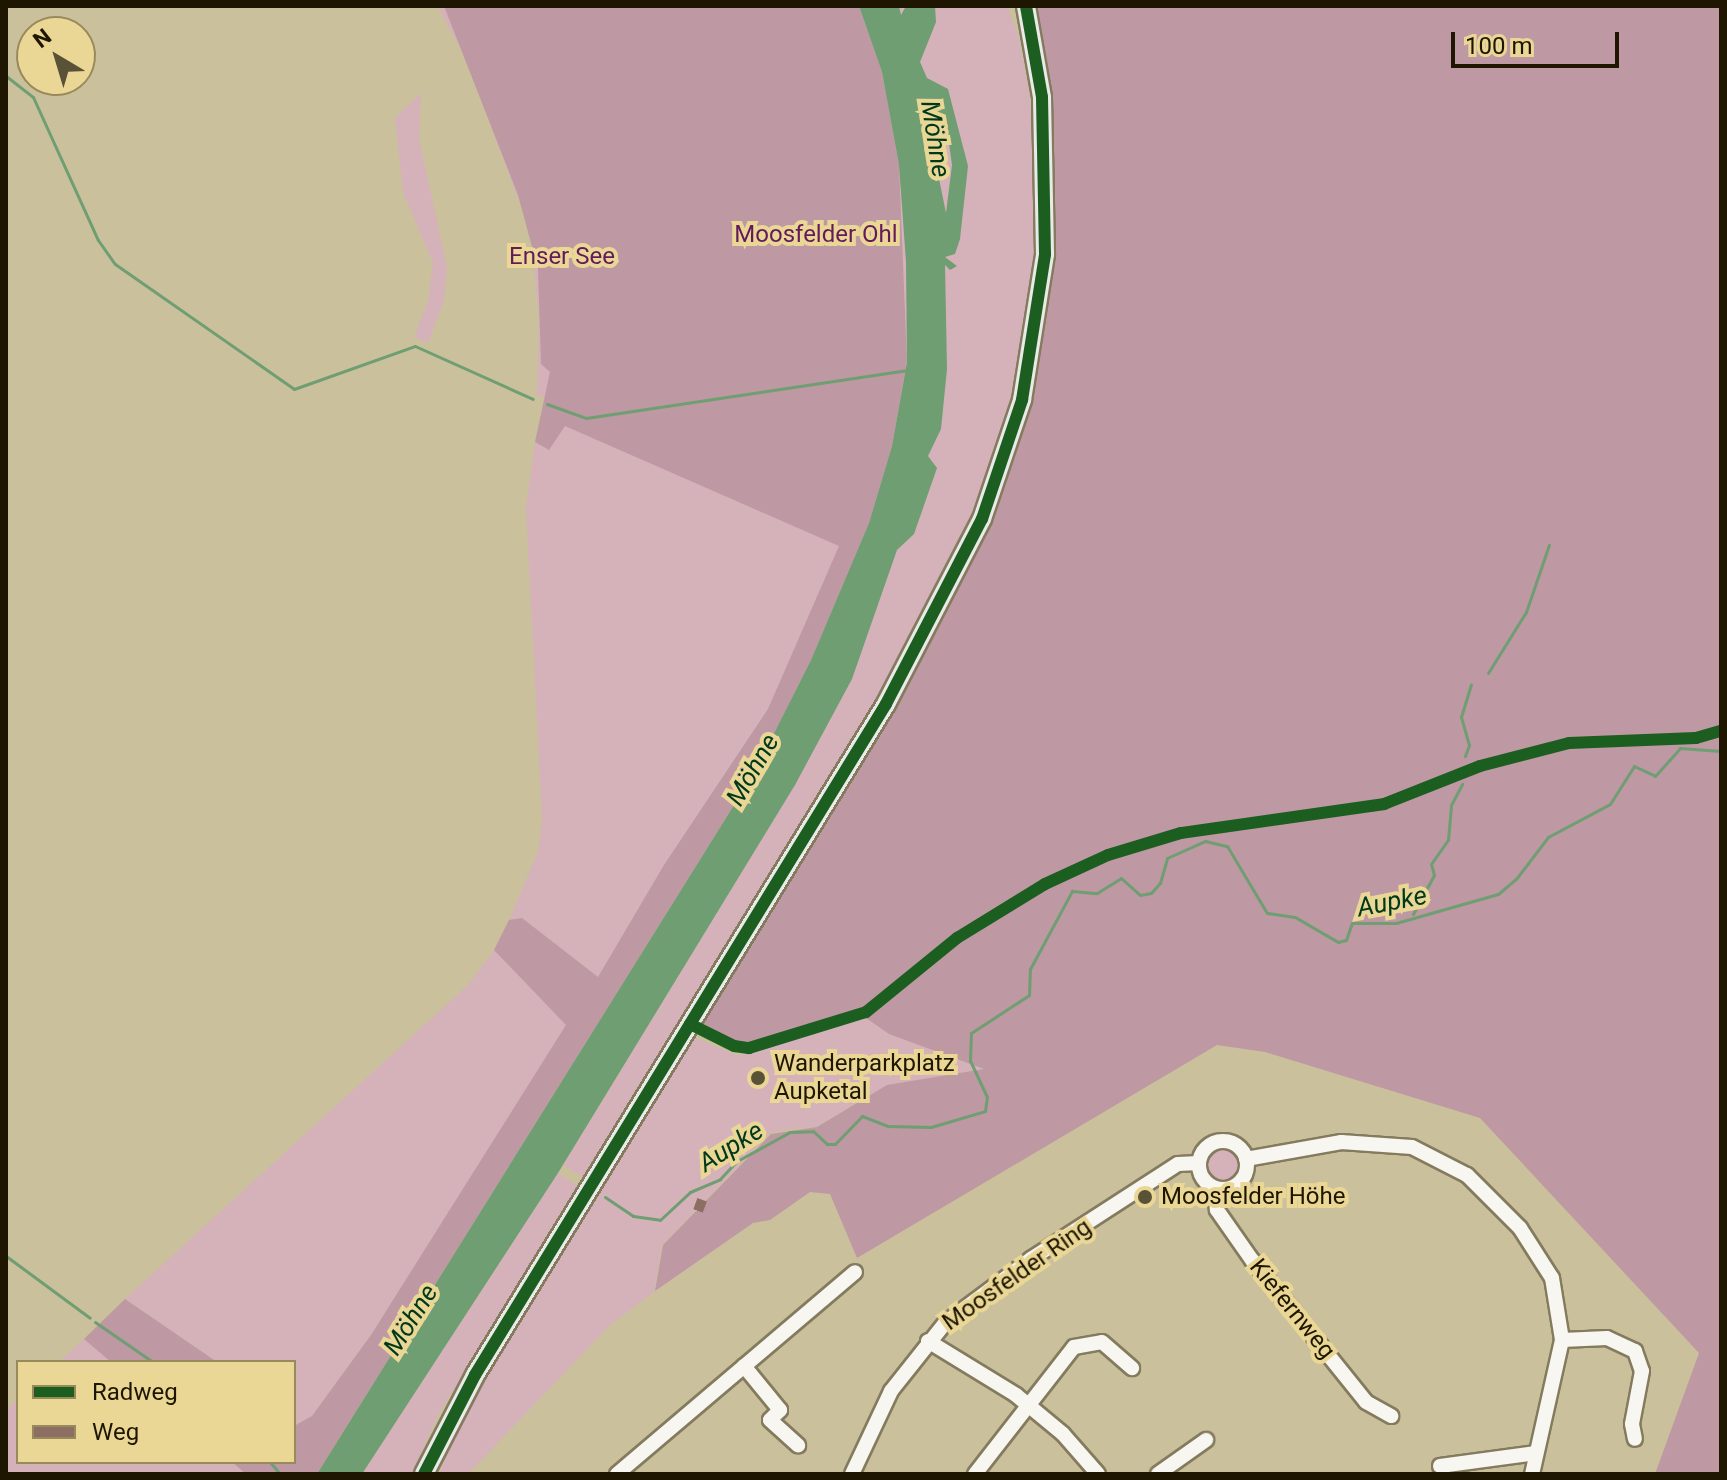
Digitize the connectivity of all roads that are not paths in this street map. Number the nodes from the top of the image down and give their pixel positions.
1 (1026, 6) edge
2 (1246, 1159) junction
3 (1199, 1163) junction
4 (1215, 1188) junction
5 (855, 1272) dead end
6 (1562, 1340) junction
7 (928, 1341) junction
8 (744, 1366) junction
9 (1132, 1368) dead end
10 (1028, 1407) junction
11 (1391, 1416) dead end
12 (1635, 1439) dead end
13 (1206, 1440) dead end
14 (798, 1445) dead end
15 (1536, 1453) junction
16 (1440, 1466) dead end
17 (424, 1474) edge
18 (617, 1474) edge
19 (852, 1474) edge
20 (975, 1474) edge
21 (1098, 1474) edge
22 (1158, 1474) edge
23 (1532, 1474) edge

1 - 17 main road
2 - 3 street, Moosfelder Ring
2 - 4 street
2 - 6 street
3 - 4 street
3 - 7 street, Moosfelder Ring
4 - 11 street, Kiefernweg
5 - 8 street
6 - 12 street
6 - 15 street
7 - 10 street
7 - 19 street, Moosfelder Ring
8 - 14 street
8 - 18 street
9 - 10 street
10 - 20 street
10 - 21 street
13 - 22 street
15 - 16 street
15 - 23 street

